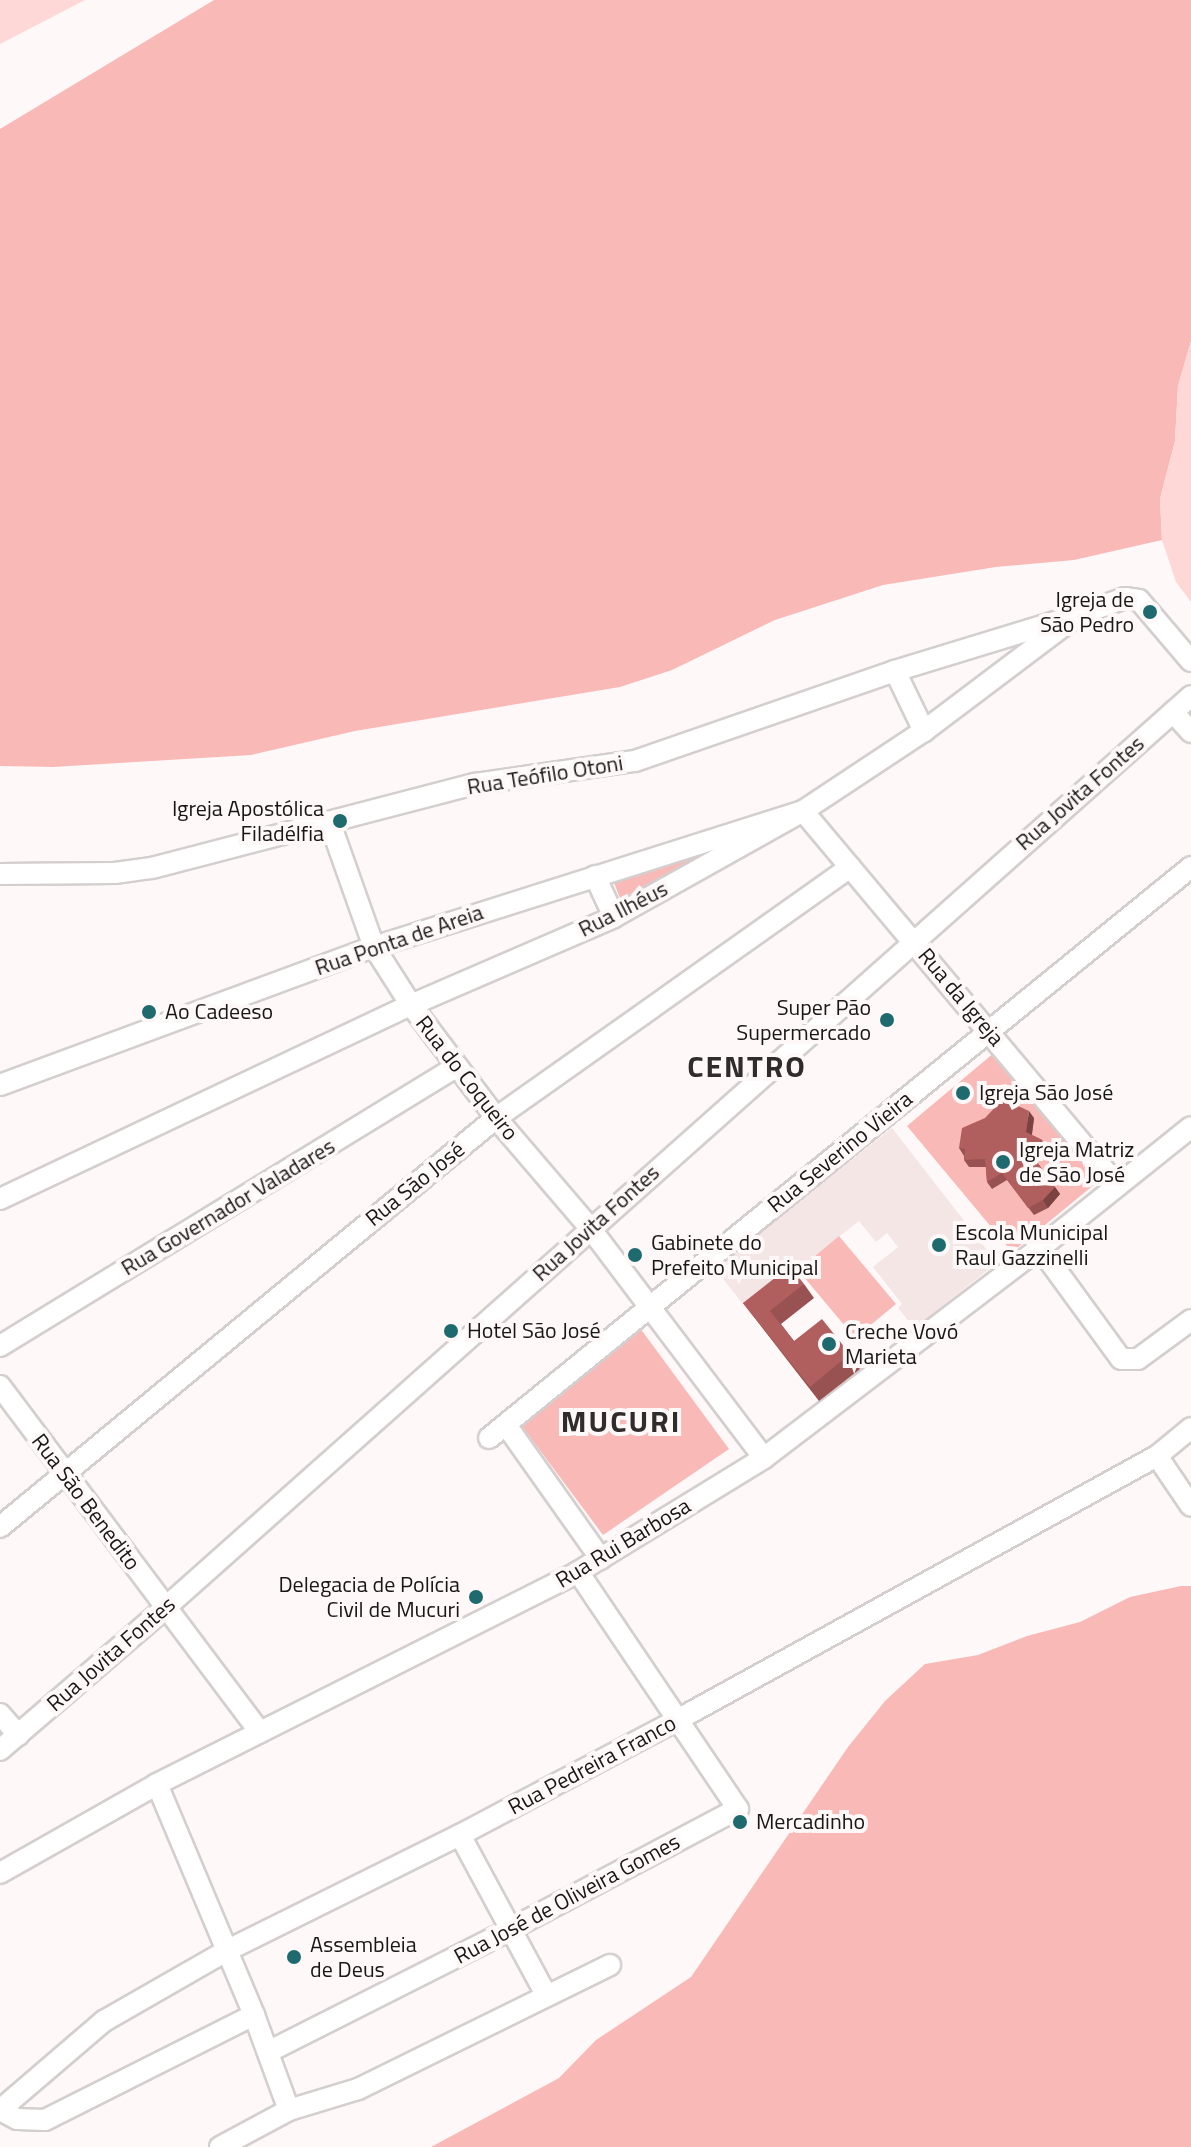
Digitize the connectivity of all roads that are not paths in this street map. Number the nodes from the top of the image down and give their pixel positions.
1 (1078, 615) junction
2 (1191, 661) edge
3 (895, 671) junction
4 (1191, 696) edge
5 (1173, 712) junction
6 (924, 731) junction
7 (1191, 732) edge
8 (803, 811) junction
9 (330, 823) junction
10 (850, 867) junction
11 (1191, 867) edge
12 (0, 874) edge
13 (595, 876) junction
14 (614, 917) junction
15 (913, 940) junction
16 (374, 947) junction
17 (411, 1005) junction
18 (989, 1030) junction
19 (456, 1067) junction
20 (0, 1085) edge
21 (496, 1118) junction
22 (1191, 1127) edge
23 (1116, 1184) junction
24 (0, 1199) edge
25 (590, 1228) junction
26 (1040, 1248) junction
27 (650, 1306) junction
28 (1191, 1320) edge
29 (0, 1346) edge
30 (0, 1386) edge
31 (1191, 1428) edge
32 (1157, 1456) junction
33 (764, 1458) junction
34 (62, 1472) junction
35 (1191, 1506) edge
36 (0, 1527) edge
37 (601, 1559) junction
38 (578, 1572) junction
39 (165, 1608) junction
40 (0, 1714) edge
41 (679, 1719) junction
42 (260, 1732) junction
43 (18, 1735) junction
44 (0, 1750) edge
45 (157, 1784) junction
46 (460, 1835) junction
47 (0, 1873) edge
48 (509, 1930) junction
49 (226, 1951) junction
50 (610, 1965) dead end
51 (546, 1995) junction
52 (254, 2015) junction
53 (268, 2052) junction
54 (0, 2110) edge
55 (289, 2110) junction
56 (220, 2147) edge

1 - 2 street, Rua Ilhéus
1 - 3 street, Rua Teófilo Otoni
1 - 6 street, Rua Ilhéus
3 - 6 street
3 - 9 street, Rua Teófilo Otoni
4 - 5 street, Rua Jovita Fontes
5 - 7 street
5 - 15 street, Rua Jovita Fontes
6 - 8 street, Rua Ilhéus
8 - 10 street, Rua da Igreja
8 - 13 street, Rua Ponta de Areia
8 - 14 street, Rua Ilhéus
9 - 12 street, Rua Teófilo Otoni
9 - 16 street, Rua do Coqueiro
10 - 15 street, Rua da Igreja
10 - 21 street, Rua São José
11 - 18 street, Rua Severino Vieira
13 - 14 street
13 - 16 street, Rua Ponta de Areia
14 - 17 street, Rua Ilhéus
15 - 18 street, Rua da Igreja
15 - 25 street, Rua Jovita Fontes
16 - 17 street, Rua do Coqueiro
16 - 20 street, Rua Ponta de Areia
17 - 19 street, Rua do Coqueiro
17 - 24 street, Rua Ilhéus
18 - 23 street, Rua da Igreja
18 - 27 street, Rua Severino Vieira
19 - 21 street, Rua do Coqueiro
19 - 29 street, Rua Governador Valadares
21 - 25 street, Rua do Coqueiro
21 - 34 street, Rua São José
22 - 23 street, Rua Rui Barbosa
23 - 26 street, Rua Rui Barbosa
25 - 27 street, Rua do Coqueiro
25 - 39 street, Rua Jovita Fontes
26 - 28 street
26 - 33 street, Rua Rui Barbosa
27 - 33 street, Rua do Coqueiro
27 - 37 street, Rua Severino Vieira
30 - 34 street, Rua São Benedito
31 - 32 street, Rua Pedreira Franco
32 - 35 street
32 - 41 street, Rua Pedreira Franco
33 - 37 street, Rua Rui Barbosa
34 - 36 street, Rua São José
34 - 39 street, Rua São Benedito
37 - 38 street, Rua Rui Barbosa
38 - 41 street
38 - 42 street, Rua Rui Barbosa
39 - 42 street, Rua São Benedito
39 - 43 street, Rua Jovita Fontes
40 - 43 street
41 - 46 street, Rua Pedreira Franco
41 - 48 street, Rua José de Oliveira Gomes
42 - 45 street, Rua Rui Barbosa
43 - 44 street, Rua Jovita Fontes
45 - 47 street, Rua Rui Barbosa
45 - 49 street
46 - 48 street
46 - 49 street, Rua Pedreira Franco
48 - 51 street
48 - 53 street, Rua José de Oliveira Gomes
49 - 52 street
49 - 54 street, Rua Pedreira Franco
50 - 51 street
51 - 55 street
52 - 53 street
52 - 54 street
53 - 55 street
55 - 56 street

